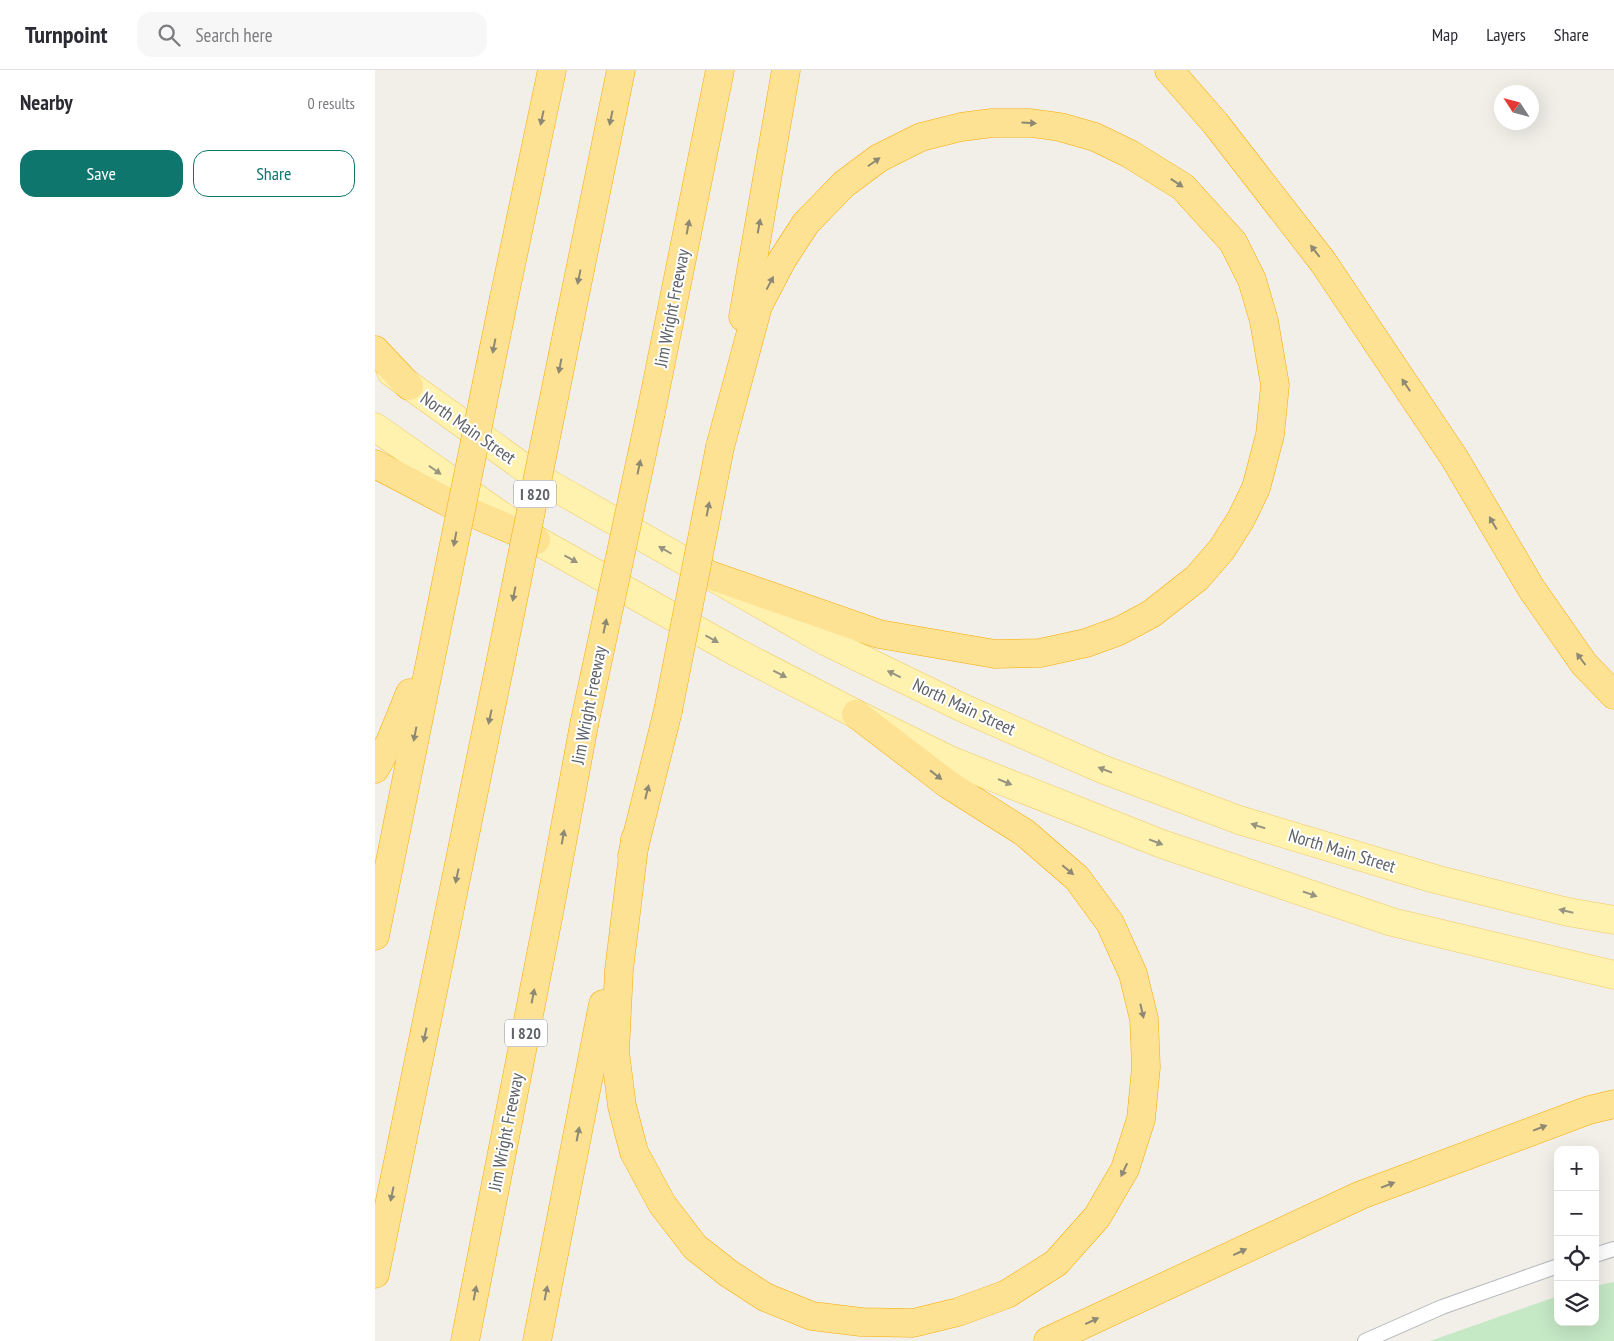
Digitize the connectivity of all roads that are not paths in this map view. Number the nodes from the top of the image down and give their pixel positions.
1 (552, 70) edge
2 (621, 70) edge
3 (720, 70) edge
4 (786, 70) edge
5 (1169, 70) edge
6 (375, 350) edge
7 (375, 359) edge
8 (409, 386) junction
9 (375, 427) edge
10 (721, 447) junction
11 (375, 464) edge
12 (536, 540) junction
13 (707, 574) junction
14 (439, 618) junction
15 (1614, 695) edge
16 (856, 714) junction
17 (375, 769) edge
18 (635, 839) junction
19 (1614, 920) edge
20 (375, 936) edge
21 (1614, 975) edge
22 (1614, 1104) edge
23 (1614, 1249) edge
24 (1599, 1254) edge
25 (1554, 1267) edge
26 (375, 1274) edge
27 (465, 1341) edge
28 (537, 1341) edge
29 (1048, 1341) edge
30 (1365, 1341) edge

1 -> 14 highway, bridge
2 -> 26 highway, I 820, bridge
27 -> 3 highway, Jim Wright Freeway / I 820, bridge
10 -> 4 highway
15 -> 5 highway
6 - 8 highway
7 - 8 main road, North Main Street
13 -> 8 main road, North Main Street
9 -> 12 main road
10 -> 13 highway
18 -> 10 highway, bridge
11 - 12 highway
12 -> 16 main road
19 -> 13 main road, North Main Street
14 - 17 highway
14 -> 20 highway
16 -> 18 highway
16 -> 21 main road
28 -> 18 highway
29 -> 22 highway
23 - 24 lane
25 - 30 lane

